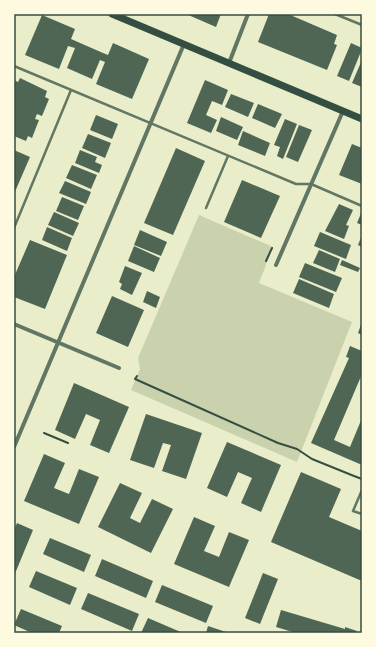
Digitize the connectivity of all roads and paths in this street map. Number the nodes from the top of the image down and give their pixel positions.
1 (112, 14) edge
2 (248, 14) edge
3 (335, 14) edge
4 (340, 15) edge
5 (362, 26) edge
6 (184, 44) junction
7 (229, 63) junction
8 (14, 66) edge
9 (71, 90) junction
10 (343, 111) junction
11 (362, 119) edge
12 (151, 123) junction
13 (228, 156) junction
14 (311, 184) junction
15 (362, 206) edge
16 (206, 208) dead end
17 (14, 228) edge
18 (272, 248) dead end
19 (266, 261) dead end
20 (276, 265) dead end
21 (14, 324) edge
22 (58, 343) junction
23 (119, 368) dead end
24 (136, 376) dead end
25 (44, 433) dead end
26 (68, 443) dead end
27 (14, 447) edge
28 (362, 479) edge
29 (362, 490) edge
30 (362, 514) edge

1 - 6 main road
2 - 7 street
3 - 4 lane
4 - 5 lane
6 - 7 main road
6 - 12 street
7 - 10 main road
8 - 9 lane
9 - 12 lane
9 - 17 lane
10 - 11 main road
10 - 14 street
12 - 13 lane
12 - 22 street
13 - 14 lane
13 - 16 lane
14 - 15 lane
14 - 20 street
18 - 19 path
21 - 22 street
22 - 23 street
22 - 27 street
24 - 28 path
25 - 26 path
29 - 30 lane

